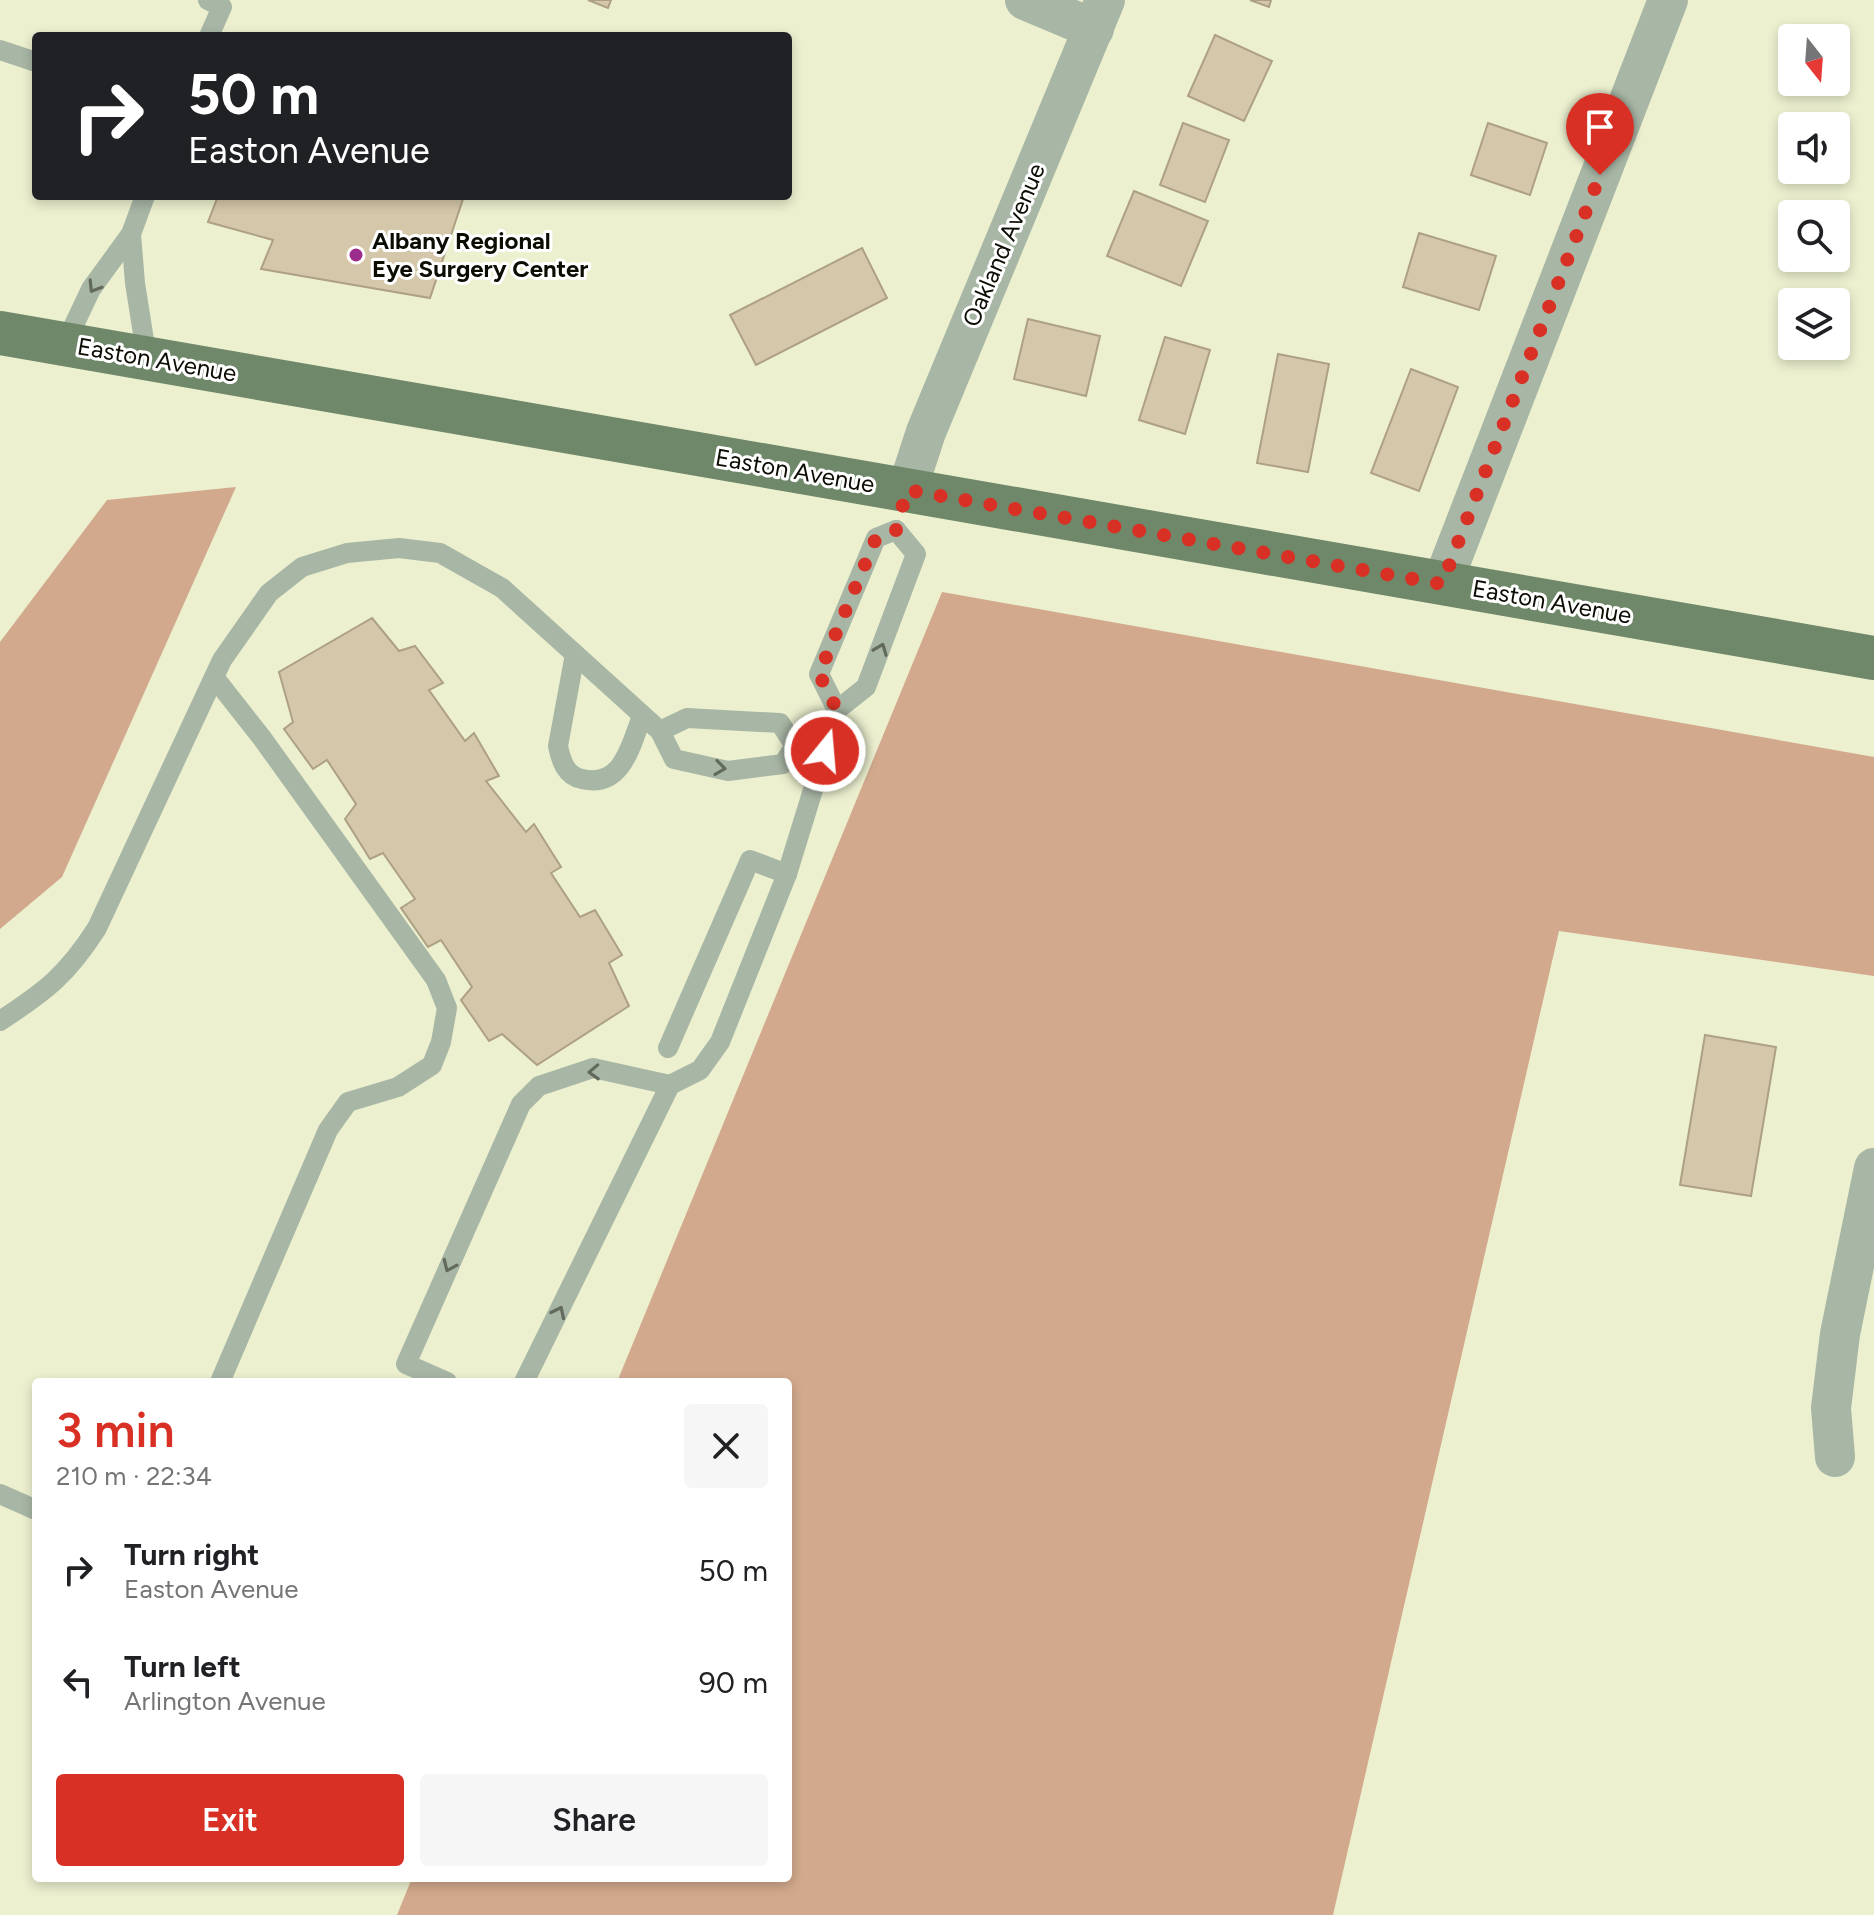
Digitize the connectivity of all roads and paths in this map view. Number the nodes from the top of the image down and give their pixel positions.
1 (208, 0) edge
2 (1025, 0) edge
3 (1668, 0) edge
4 (1100, 15) edge
5 (211, 32) edge
6 (0, 50) edge
7 (32, 61) edge
8 (144, 200) edge
9 (131, 234) junction
10 (0, 333) edge
11 (65, 344) junction
12 (147, 359) junction
13 (902, 510) junction
14 (1442, 584) junction
15 (575, 654) junction
16 (1874, 658) edge
17 (214, 677) junction
18 (837, 710) junction
19 (642, 716) junction
20 (660, 731) junction
21 (795, 746) junction
22 (825, 751) junction
23 (787, 874) junction
24 (0, 1021) edge
25 (668, 1048) dead end
26 (670, 1085) junction
27 (1874, 1168) edge
28 (222, 1378) edge
29 (438, 1378) edge
30 (526, 1378) edge
31 (1835, 1457) dead end
32 (0, 1494) edge
33 (32, 1508) edge

1 - 5 lane
2 - 4 street
3 - 14 street
4 - 13 street, Oakland Avenue
6 - 7 lane
8 - 9 lane
9 -> 11 lane
9 - 12 lane
10 - 11 main road, Easton Avenue
11 - 12 main road, Easton Avenue
12 - 13 main road, Easton Avenue
13 - 14 main road, Easton Avenue
18 -> 13 lane
13 - 18 lane
14 - 16 main road, Easton Avenue
15 - 17 lane
15 - 19 lane
15 - 19 lane
17 - 24 lane
17 - 28 lane
18 - 22 lane
19 - 20 lane
20 - 21 lane
20 -> 21 lane
21 - 22 lane
22 - 23 lane
23 - 25 lane
23 - 26 lane
26 -> 29 lane
30 -> 26 lane
27 - 31 street
32 - 33 lane

